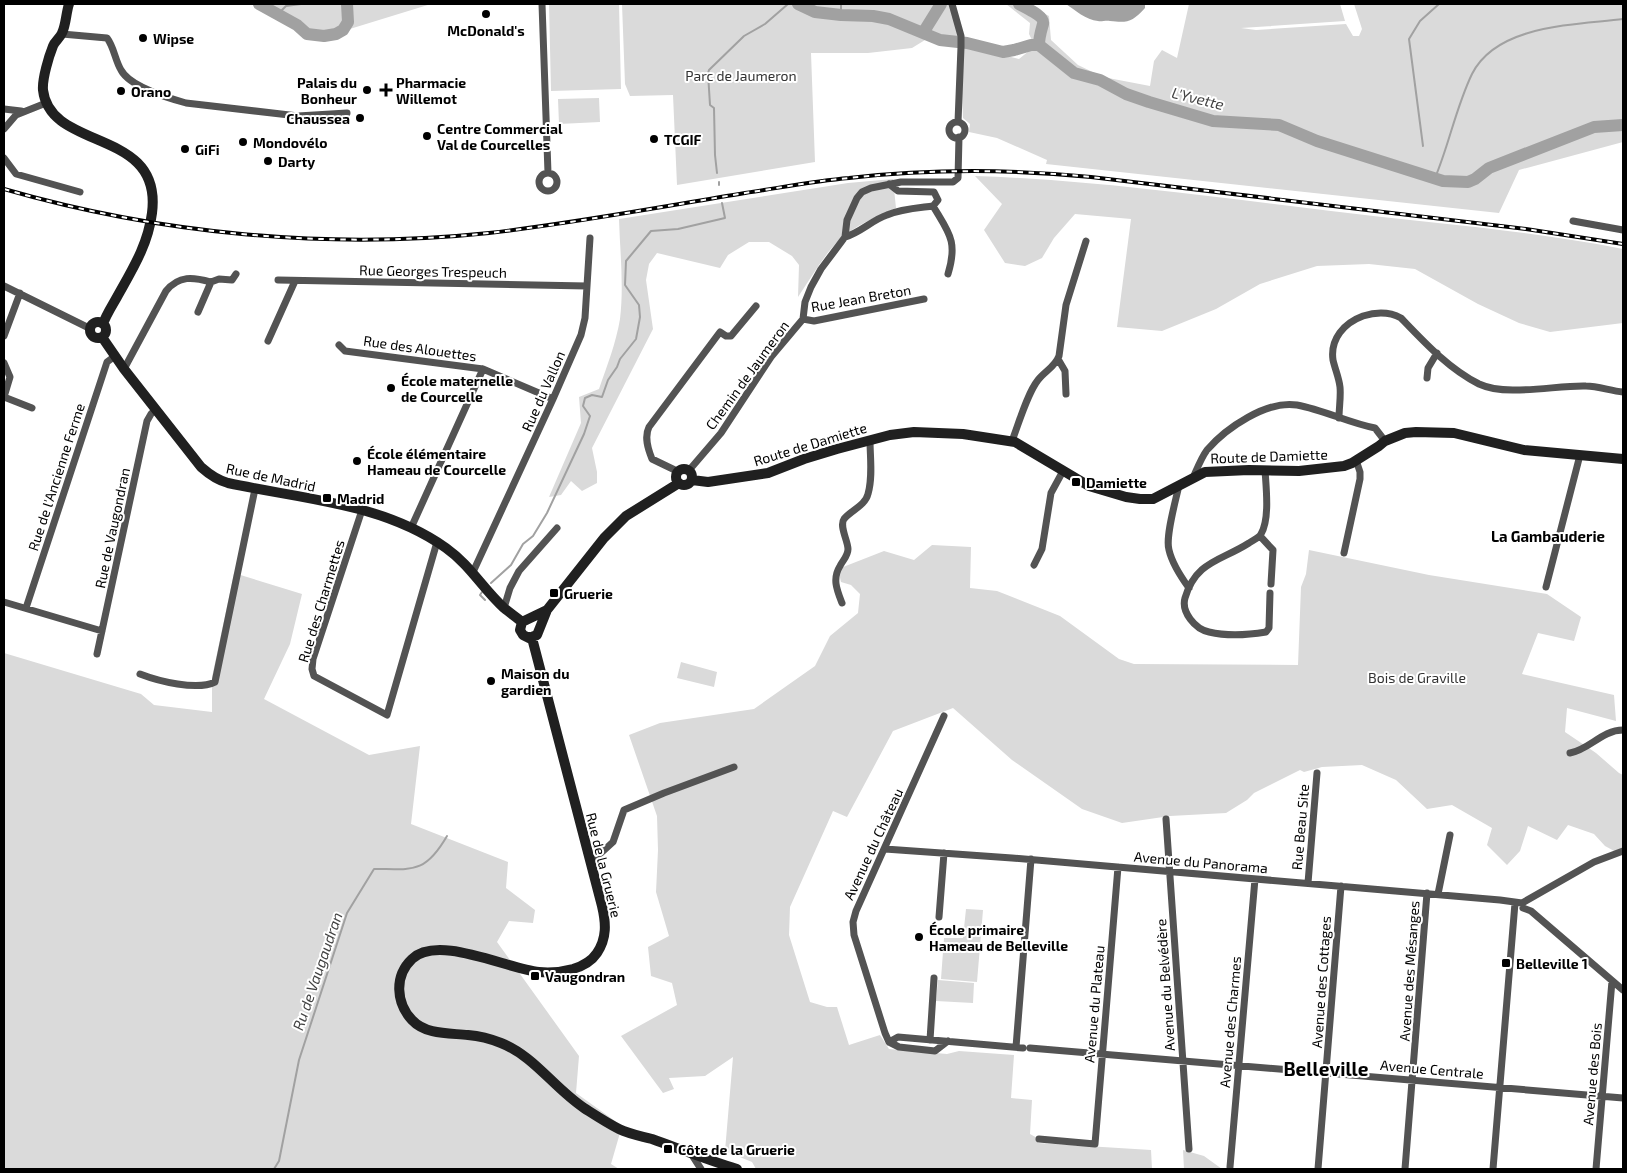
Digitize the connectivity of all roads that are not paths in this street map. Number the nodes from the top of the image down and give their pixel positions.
1 (69, 4) edge
2 (542, 4) edge
3 (953, 6) edge
4 (62, 34) junction
5 (46, 103) junction
6 (4, 109) edge
7 (22, 111) junction
8 (347, 113) dead end
9 (958, 122) junction
10 (4, 129) edge
11 (959, 137) junction
12 (4, 158) edge
13 (548, 173) dead end
14 (889, 184) junction
15 (80, 192) dead end
16 (933, 206) junction
17 (1573, 220) dead end
18 (1623, 230) edge
19 (845, 237) junction
20 (590, 238) dead end
21 (1086, 242) dead end
22 (236, 274) dead end
23 (948, 274) dead end
24 (278, 280) dead end
25 (295, 281) junction
26 (211, 282) junction
27 (4, 286) edge
28 (587, 286) junction
29 (20, 293) junction
30 (924, 300) dead end
31 (756, 306) dead end
32 (198, 312) dead end
33 (803, 319) junction
34 (103, 324) junction
35 (91, 329) junction
36 (4, 336) edge
37 (102, 337) junction
38 (268, 341) dead end
39 (339, 345) dead end
40 (1437, 353) junction
41 (115, 356) junction
42 (1058, 359) junction
43 (4, 363) edge
44 (124, 369) junction
45 (483, 369) junction
46 (1427, 378) dead end
47 (1623, 392) edge
48 (1066, 394) dead end
49 (4, 398) edge
50 (553, 399) junction
51 (32, 408) dead end
52 (156, 410) junction
53 (1339, 418) junction
54 (870, 440) junction
55 (1012, 441) junction
56 (1384, 441) junction
57 (1580, 455) junction
58 (1623, 459) edge
59 (1356, 460) junction
60 (1265, 470) junction
61 (1063, 471) junction
62 (691, 476) junction
63 (679, 477) junction
64 (1193, 478) junction
65 (1179, 485) junction
66 (255, 489) junction
67 (362, 510) junction
68 (411, 528) junction
69 (557, 528) dead end
70 (1260, 536) junction
71 (437, 542) junction
72 (1344, 553) dead end
73 (1034, 565) dead end
74 (473, 572) junction
75 (1271, 584) dead end
76 (1546, 587) dead end
77 (1189, 588) junction
78 (1270, 593) dead end
79 (4, 602) edge
80 (842, 603) dead end
81 (26, 608) junction
82 (504, 608) junction
83 (547, 610) junction
84 (526, 620) junction
85 (539, 630) junction
86 (102, 631) junction
87 (532, 638) junction
88 (97, 654) dead end
89 (140, 674) dead end
90 (944, 716) dead end
91 (1623, 730) edge
92 (1570, 753) dead end
93 (734, 767) dead end
94 (1317, 773) dead end
95 (1166, 819) dead end
96 (1450, 835) dead end
97 (885, 849) junction
98 (1622, 852) edge
99 (944, 853) junction
100 (1031, 859) junction
101 (590, 863) junction
102 (1118, 867) junction
103 (1169, 872) junction
104 (1255, 880) junction
105 (1308, 883) junction
106 (1341, 886) junction
107 (1427, 894) junction
108 (1438, 894) junction
109 (1519, 906) junction
110 (939, 917) dead end
111 (934, 978) dead end
112 (1612, 981) junction
113 (1623, 990) edge
114 (930, 1040) junction
115 (889, 1042) junction
116 (948, 1042) junction
117 (1023, 1048) junction
118 (1102, 1055) junction
119 (1183, 1061) junction
120 (1239, 1066) junction
121 (1326, 1073) junction
122 (1413, 1080) junction
123 (1500, 1088) junction
124 (1602, 1097) junction
125 (1623, 1098) edge
126 (1039, 1139) dead end
127 (1188, 1149) dead end
128 (692, 1155) junction
129 (1230, 1167) dead end
130 (701, 1169) edge
131 (737, 1169) edge
132 (1318, 1169) edge
133 (1405, 1169) edge
134 (1493, 1169) edge
135 (1596, 1169) edge

1 - 4 street
2 - 13 street
3 - 9 street
4 - 5 street
4 - 8 street
5 - 7 street
5 - 34 street
6 - 7 street
7 - 10 street
9 - 11 street
9 - 11 street
11 - 14 street, Chemin de Jaumeron
12 - 15 street
14 - 16 street
14 - 19 street, Chemin de Jaumeron
16 - 19 street, Chemin de Jaumeron
16 - 23 street
17 - 18 street
19 - 33 street, Chemin de Jaumeron
20 - 28 street, Rue du Vallon
21 - 42 street
22 - 26 street
24 - 25 street, Rue Georges Trespeuch
25 - 28 street, Rue Georges Trespeuch
25 - 38 street
26 - 32 street
26 - 44 street
27 - 29 street
28 - 50 street, Rue du Vallon
29 - 35 street
29 - 36 street
30 - 33 street, Rue Jean Breton
31 - 63 street
33 - 62 street, Chemin de Jaumeron
34 - 35 street
34 - 37 street
35 - 37 street
37 - 41 street, Rue de Madrid
39 - 45 street, Rue des Alouettes
40 - 46 street
40 - 47 street
40 - 53 street
41 - 44 street, Rue de Madrid
41 - 81 street, Rue de l'Ancienne Ferme
42 - 48 street
42 - 55 street
43 - 49 street
44 - 52 street, Rue de Madrid
45 - 50 street, Rue des Alouettes
45 - 68 street
49 - 51 street
50 - 74 street, Rue du Vallon
52 - 66 street, Rue de Madrid
52 - 86 street, Rue de Vaugondran
53 - 56 street
53 - 64 street
54 - 55 street, Route de Damiette
54 - 62 street, Route de Damiette
54 - 80 street
55 - 61 street, Route de Damiette
56 - 57 street, Route de Damiette
56 - 59 street, Route de Damiette
57 - 58 street, Route de Damiette
57 - 76 street
59 - 60 street, Route de Damiette
59 - 72 street
60 - 64 street, Route de Damiette
60 - 70 street
61 - 65 street, Route de Damiette
61 - 73 street
62 - 63 street, Route de Damiette
63 - 83 street
64 - 65 street, Route de Damiette
65 - 77 street
66 - 67 street, Rue de Madrid
66 - 89 street
67 - 68 street, Rue de Madrid
67 - 71 street, Rue des Charmettes
68 - 71 street, Rue de Madrid
69 - 82 street
70 - 75 street
70 - 77 street
71 - 74 street, Rue de Madrid
74 - 82 street, Rue de Madrid
77 - 78 street
79 - 81 street
81 - 86 street
82 - 84 street, Rue de Madrid
83 - 84 street
83 - 85 street
84 - 85 street
84 - 87 street
85 - 87 street
86 - 88 street, Rue de Vaugondran
87 - 101 street, Rue de la Gruerie
90 - 97 street, Avenue du Château
91 - 92 street
93 - 101 street
94 - 105 street, Rue Beau Site
95 - 103 street, Avenue du Belvédère
96 - 108 street
97 - 99 street, Avenue du Panorama
97 - 115 street, Avenue du Château
98 - 109 street
99 - 100 street, Avenue du Panorama
99 - 110 street
100 - 102 street, Avenue du Panorama
100 - 117 street
101 - 128 street, Rue de la Gruerie
102 - 103 street, Avenue du Panorama
102 - 118 street, Avenue du Plateau
103 - 104 street, Avenue du Panorama
103 - 119 street, Avenue du Belvédère
104 - 105 street, Avenue du Panorama
104 - 120 street, Avenue des Charmes
105 - 106 street, Avenue du Panorama
106 - 107 street, Avenue du Panorama
106 - 121 street, Avenue des Cottages
107 - 108 street, Avenue du Panorama
107 - 122 street, Avenue des Mésanges
108 - 109 street, Avenue du Panorama
109 - 112 street, Avenue du Panorama
109 - 123 street
111 - 114 street
112 - 113 street, Avenue du Panorama
112 - 124 street, Avenue des Bois
114 - 115 street, Avenue Centrale
114 - 116 street, Avenue Centrale
115 - 116 street, Avenue Centrale
116 - 117 street, Avenue Centrale
117 - 118 street, Avenue Centrale
118 - 119 street, Avenue Centrale
118 - 126 street, Avenue du Plateau
119 - 120 street, Avenue Centrale
119 - 127 street, Avenue du Belvédère
120 - 121 street, Avenue Centrale
120 - 129 street, Avenue des Charmes
121 - 122 street, Avenue Centrale
121 - 132 street, Avenue des Cottages
122 - 123 street, Avenue Centrale
122 - 133 street, Avenue des Mésanges
123 - 124 street, Avenue Centrale
123 - 134 street
124 - 125 street, Avenue Centrale
124 - 135 street, Avenue des Bois
128 - 130 street
128 - 131 street, Rue de la Gruerie

